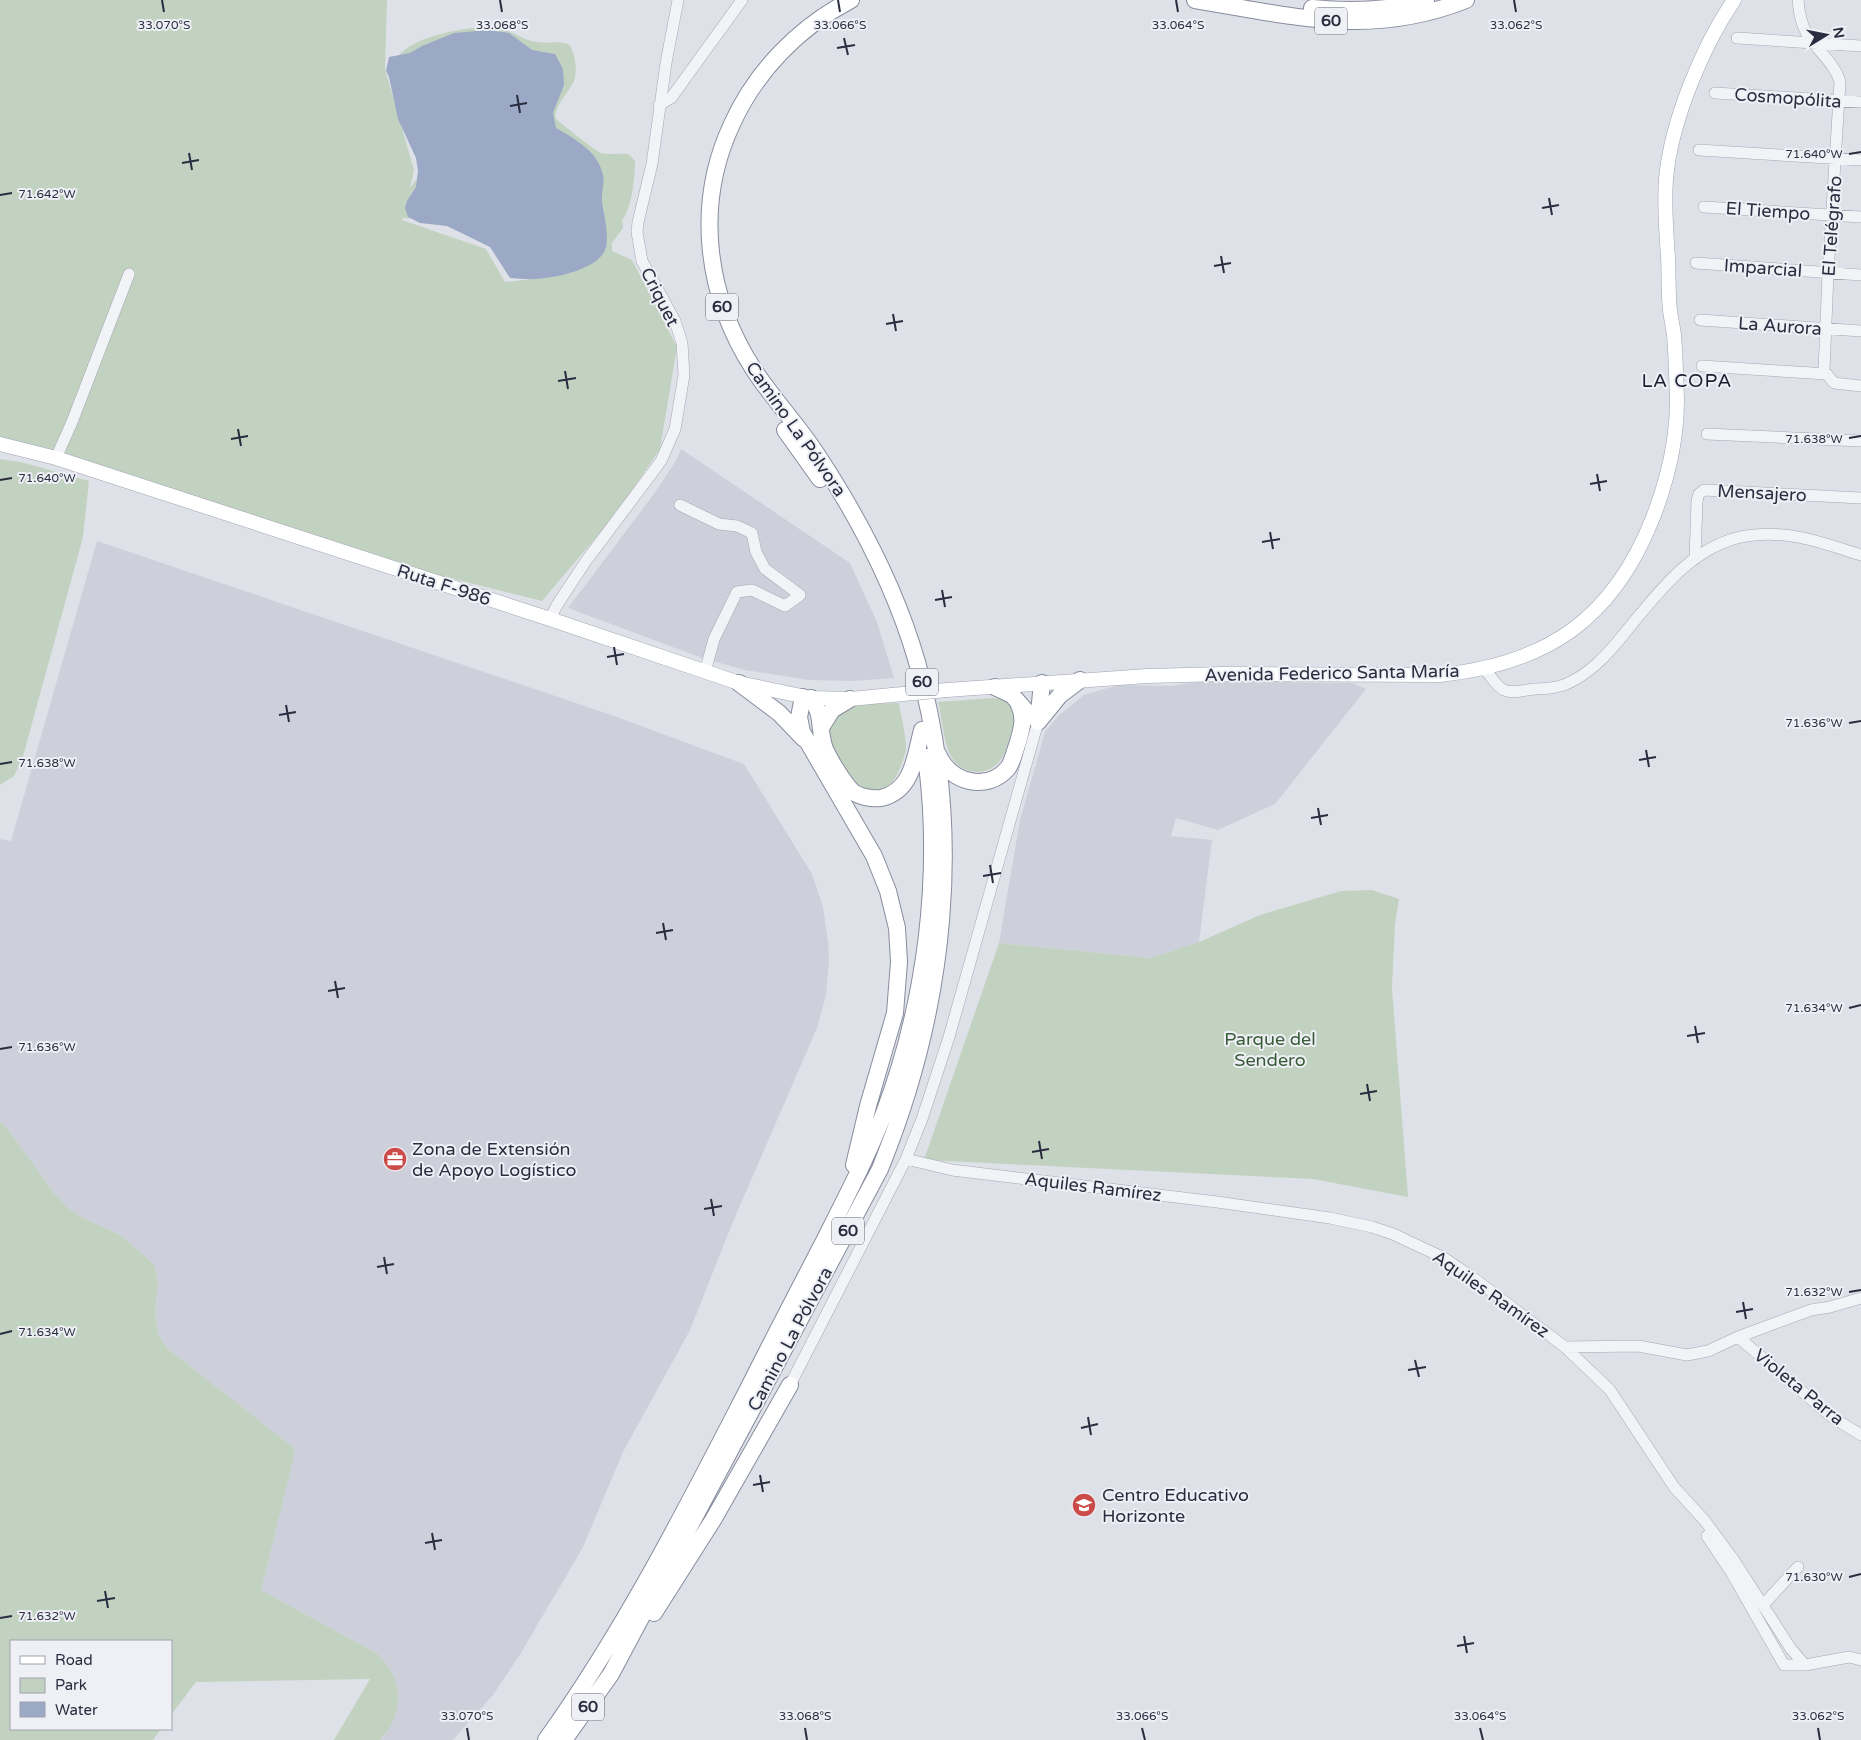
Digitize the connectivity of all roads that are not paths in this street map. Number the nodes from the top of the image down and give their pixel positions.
1 (678, 0) edge
2 (742, 0) edge
3 (829, 0) edge
4 (850, 0) edge
5 (1196, 0) edge
6 (1258, 0) edge
7 (1426, 0) edge
8 (1466, 0) edge
9 (1734, 0) edge
10 (1798, 0) edge
11 (1737, 38) dead end
12 (1813, 42) junction
13 (1861, 46) edge
14 (1715, 93) dead end
15 (1840, 101) junction
16 (1861, 102) edge
17 (659, 105) junction
18 (1699, 150) dead end
19 (1836, 158) junction
20 (1861, 160) edge
21 (1704, 207) dead end
22 (1832, 216) junction
23 (1861, 218) edge
24 (1696, 263) dead end
25 (1828, 273) junction
26 (129, 274) dead end
27 (1861, 274) edge
28 (1700, 320) dead end
29 (1826, 329) junction
30 (1861, 331) edge
31 (1702, 366) dead end
32 (1826, 374) junction
33 (1861, 386) edge
34 (1707, 434) dead end
35 (1861, 441) edge
36 (0, 444) edge
37 (56, 458) junction
38 (1861, 498) edge
39 (680, 506) dead end
40 (1861, 551) edge
41 (1695, 559) junction
42 (550, 620) junction
43 (1483, 669) junction
44 (705, 672) junction
45 (1080, 680) junction
46 (739, 683) junction
47 (1042, 683) junction
48 (995, 687) junction
49 (892, 696) joint
50 (807, 697) junction
51 (850, 698) junction
52 (1033, 719) junction
53 (822, 726) junction
54 (922, 730) junction
55 (810, 746) junction
56 (936, 746) junction
57 (906, 1160) junction
58 (847, 1196) junction
59 (1861, 1298) edge
60 (1738, 1337) junction
61 (1565, 1347) junction
62 (790, 1385) joint
63 (1861, 1435) edge
64 (1681, 1494) junction
65 (1798, 1567) dead end
66 (1763, 1605) junction
67 (1861, 1660) edge
68 (1805, 1664) junction
69 (611, 1674) junction
70 (546, 1740) edge
71 (564, 1740) edge

1 - 17 street, Criquet
2 - 17 street
3 - 54 highway, Camino La Pólvora / 60
4 - 56 highway, Camino La Pólvora / 60
5 - 8 highway, 60
6 - 7 highway, 60
9 - 43 main road, Avenida Federico Santa María
10 - 12 street, El Telégrafo
11 - 12 street
12 - 13 street
12 - 15 street, El Telégrafo
14 - 15 street, Cosmopólita
15 - 16 street, Cosmopólita
15 - 19 street, El Telégrafo
17 - 42 street, Criquet
18 - 19 street
19 - 20 street
19 - 22 street, El Telégrafo
21 - 22 street, El Tiempo
22 - 23 street, El Tiempo
22 - 25 street, El Telégrafo
24 - 25 street, Imparcial
25 - 27 street, Imparcial
25 - 29 street, El Telégrafo
26 - 37 street
28 - 29 street, La Aurora
29 - 30 street, La Aurora
29 - 32 street, El Telégrafo
31 - 32 street
32 - 33 street
34 - 35 street
36 - 37 main road, Ruta F-986
37 - 42 main road, Ruta F-986
38 - 41 street, Mensajero
39 - 44 street
40 - 41 street
41 - 43 street
42 - 44 main road, Ruta F-986
43 - 45 main road, Avenida Federico Santa María
44 - 46 main road, Ruta F-986
45 - 47 main road, Avenida Federico Santa María
45 - 52 highway
46 - 50 main road, Ruta F-986
46 - 55 highway
47 - 48 main road, Avenida Federico Santa María
47 - 52 highway
48 - 49 main road, Avenida Federico Santa María, bridge
48 - 52 highway
49 - 51 main road, Ruta F-986
50 - 51 main road, Ruta F-986
50 - 53 highway
50 - 55 highway
51 - 53 highway
52 - 56 highway
52 - 57 street
53 - 54 highway
54 - 58 highway, Camino La Pólvora / 60
55 - 58 highway
56 - 69 highway, Camino La Pólvora / 60
57 - 61 street, Aquiles Ramírez
57 - 62 street
58 - 70 highway, Camino La Pólvora / 60
59 - 60 street, Aquiles Ramírez
60 - 61 street, Aquiles Ramírez
60 - 63 street, Violeta Parra
61 - 64 street
62 - 69 highway
64 - 66 street
64 - 68 street
65 - 66 street
66 - 68 street
67 - 68 street
69 - 71 highway, Camino La Pólvora / 60

